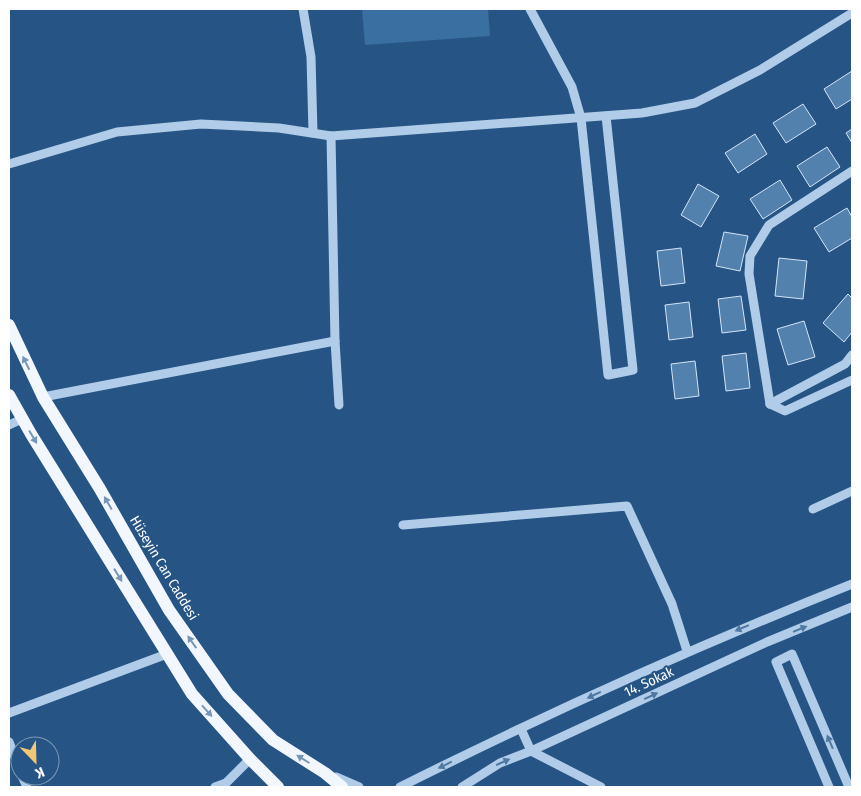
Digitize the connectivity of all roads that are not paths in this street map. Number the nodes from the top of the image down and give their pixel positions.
1 (303, 9) edge
2 (530, 9) edge
3 (852, 13) edge
4 (606, 116) junction
5 (581, 118) junction
6 (313, 133) junction
7 (331, 136) junction
8 (9, 164) edge
9 (852, 171) edge
10 (9, 325) edge
11 (335, 341) junction
12 (852, 355) edge
13 (852, 380) edge
14 (9, 395) edge
15 (44, 397) junction
16 (770, 404) junction
17 (339, 405) dead end
18 (22, 419) junction
19 (9, 425) edge
20 (852, 491) edge
21 (813, 509) dead end
22 (403, 525) dead end
23 (852, 584) edge
24 (852, 607) edge
25 (687, 651) junction
26 (167, 654) junction
27 (9, 714) edge
28 (521, 729) junction
29 (531, 751) junction
30 (250, 759) junction
31 (325, 773) junction
32 (848, 785) edge
33 (215, 787) edge
34 (278, 787) edge
35 (342, 787) edge
36 (359, 787) edge
37 (392, 787) edge
38 (401, 787) edge
39 (462, 787) edge
40 (602, 787) edge
41 (829, 787) edge

1 - 6 street
2 - 5 street
3 - 4 street
4 - 5 street
4 - 5 street
5 - 7 street
6 - 7 street
6 - 8 street
7 - 11 street
9 - 16 street
15 -> 10 main road, Hüseyin Can Caddesi
11 - 15 street
11 - 17 street
12 - 16 street
13 - 16 street
14 - 18 main road
31 -> 15 main road, Hüseyin Can Caddesi
18 - 19 street
18 -> 26 main road
20 - 21 street
22 - 25 street
23 -> 25 street, 14. Sokak
29 -> 24 street, 14. Sokak
25 -> 28 street, 14. Sokak
26 - 27 street
26 -> 30 main road
28 - 29 street
28 -> 38 street, 14. Sokak
39 -> 29 street, 14. Sokak
29 - 40 street
30 - 33 street
30 - 34 main road
31 - 35 main road, Hüseyin Can Caddesi
31 - 36 street
32 -> 41 street
37 - 38 street, 14. Sokak

